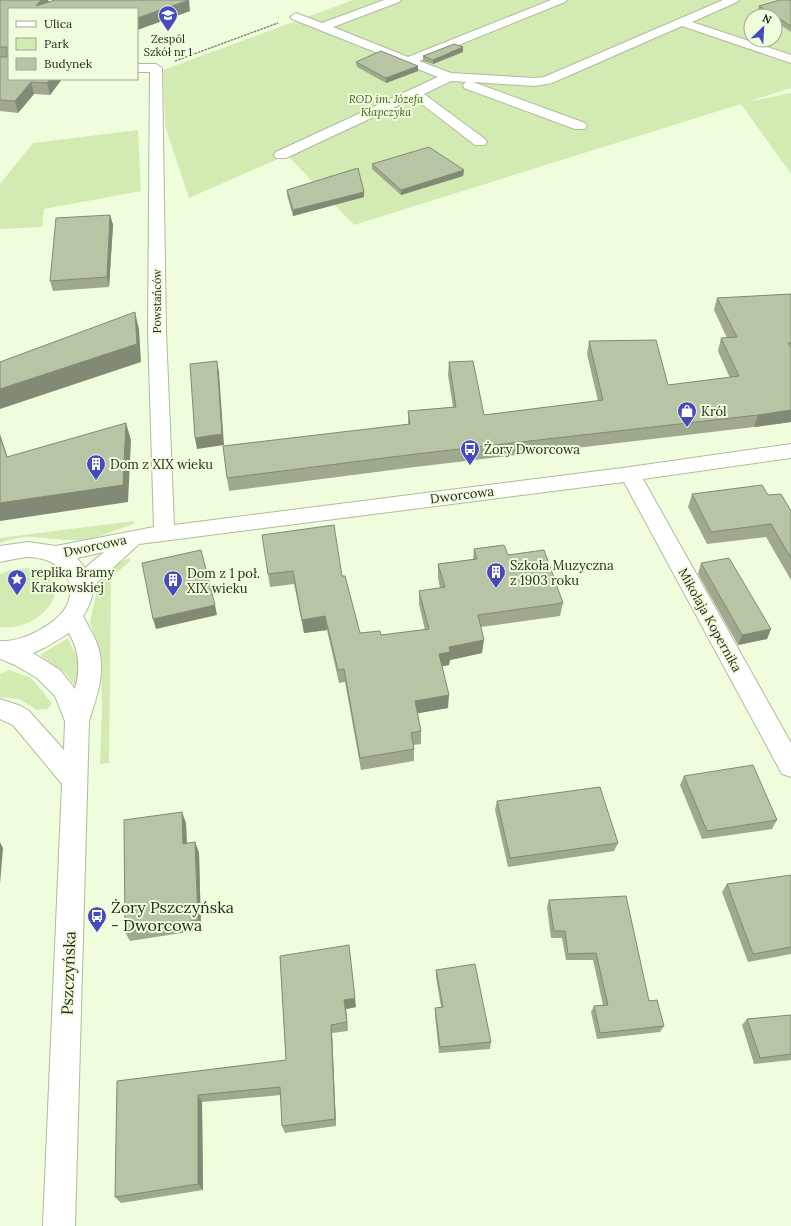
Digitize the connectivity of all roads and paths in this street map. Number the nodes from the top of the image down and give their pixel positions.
1 (395, 0) edge
2 (561, 0) edge
3 (733, 0) edge
4 (296, 17) joint
5 (682, 22) junction
6 (322, 27) junction
7 (791, 59) edge
8 (408, 61) junction
9 (138, 68) edge
10 (156, 68) junction
11 (449, 78) junction
12 (416, 93) junction
13 (580, 126) dead end
14 (480, 142) dead end
15 (281, 155) dead end
16 (791, 451) edge
17 (630, 474) junction
18 (164, 534) junction
19 (133, 538) junction
20 (0, 554) edge
21 (57, 554) junction
22 (82, 583) junction
23 (72, 616) junction
24 (3, 653) edge
25 (0, 709) edge
26 (77, 721) junction
27 (791, 766) edge
28 (75, 781) junction
29 (59, 1226) edge

1 - 6 street
2 - 8 street
3 - 5 street
4 - 6 street
4 - 10 path
5 - 7 street
5 - 11 street
6 - 8 street
8 - 11 street
9 - 10 street
10 - 18 street, Powstańców
11 - 12 street
11 - 13 street
12 - 14 street
12 - 15 street
16 - 17 street, Dworcowa
17 - 18 street, Dworcowa
17 - 27 street, Mikołaja Kopernika
18 - 19 street, Dworcowa
19 - 21 street, Dworcowa
19 - 22 street, Dworcowa
20 - 21 street
21 - 22 street
22 - 23 street
23 - 24 street
23 - 26 street, Pszczyńska
24 - 26 street, Pszczyńska
25 - 28 street
26 - 28 street, Pszczyńska
28 - 29 street, Pszczyńska

